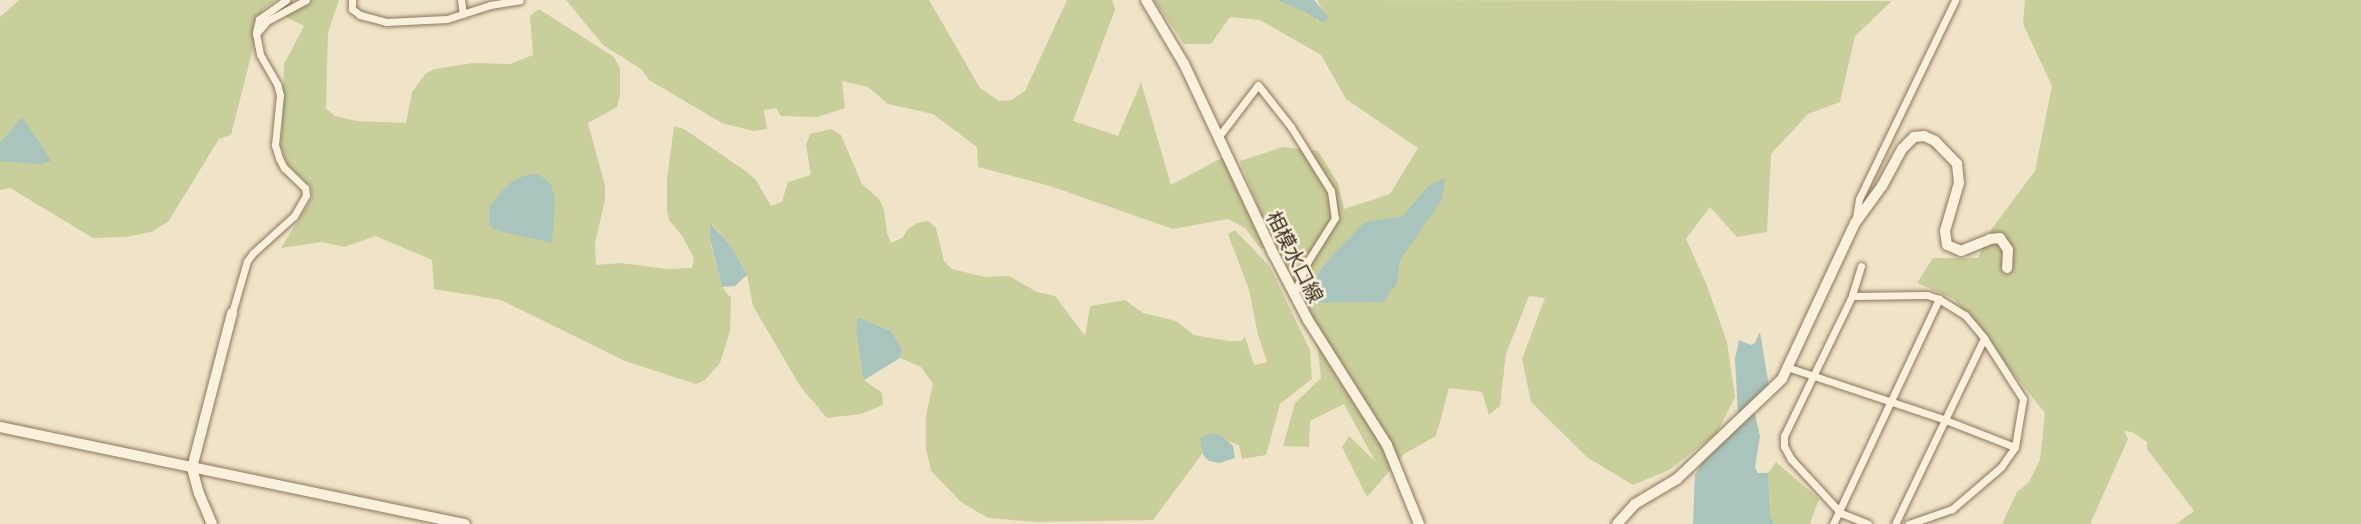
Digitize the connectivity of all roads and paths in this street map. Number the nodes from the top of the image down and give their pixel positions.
1 (286, 0) edge
2 (306, 0) edge
3 (352, 0) edge
4 (460, 0) edge
5 (520, 0) edge
6 (1146, 0) edge
7 (1955, 0) edge
8 (463, 14) junction
9 (256, 34) junction
10 (1219, 136) junction
11 (1855, 223) junction
12 (1861, 266) dead end
13 (2007, 268) dead end
14 (1294, 294) junction
15 (1852, 296) junction
16 (1939, 298) junction
17 (232, 313) joint
18 (1984, 338) junction
19 (1790, 368) junction
20 (1813, 373) junction
21 (1890, 400) junction
22 (1943, 419) junction
23 (0, 427) edge
24 (2015, 447) junction
25 (192, 468) junction
26 (1841, 513) junction
27 (212, 524) edge
28 (465, 524) edge
29 (1419, 524) edge
30 (1617, 524) edge
31 (1833, 524) edge
32 (1868, 524) edge
33 (1895, 524) edge
34 (1909, 524) edge

1 - 9 street
2 - 9 street
3 - 8 street
4 - 8 street
5 - 8 street
6 - 10 street, 相模水口線
7 - 11 street
9 - 17 street
10 - 14 street, 相模水口線
10 - 14 street
11 - 13 street
11 - 19 street
12 - 15 street
14 - 29 street, 相模水口線
15 - 16 street
15 - 20 street
16 - 18 street
16 - 21 street
17 - 25 street
18 - 22 street
18 - 24 street
19 - 20 street
19 - 30 street
20 - 21 street
20 - 26 street
21 - 22 street
21 - 26 street
22 - 24 street
22 - 33 street
23 - 25 street
24 - 34 street
25 - 27 street
25 - 28 street
26 - 31 street
26 - 32 street

